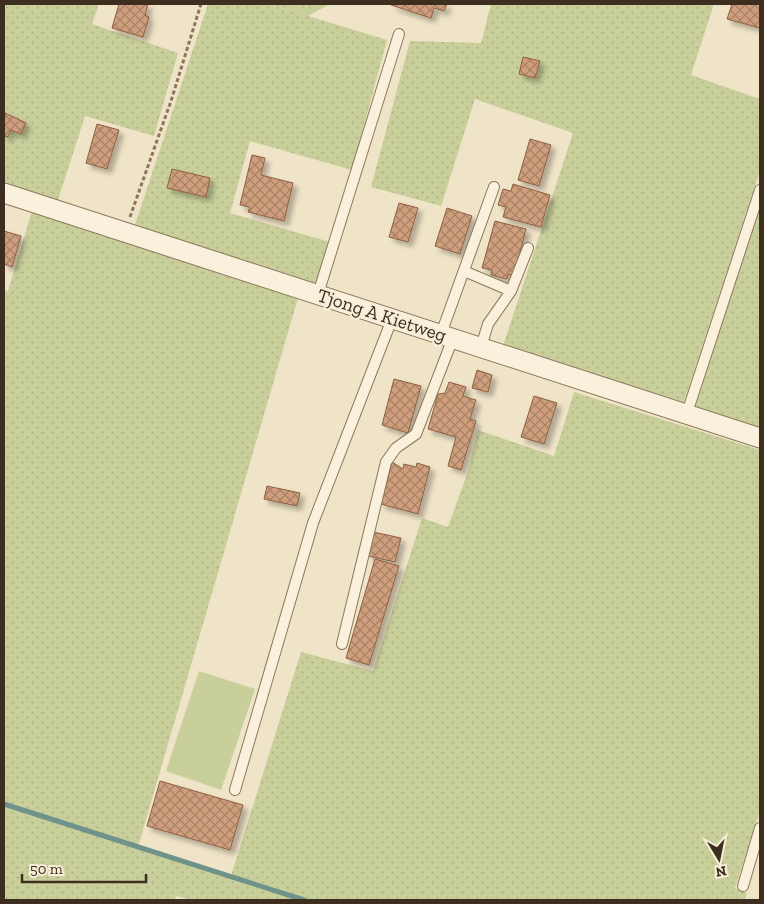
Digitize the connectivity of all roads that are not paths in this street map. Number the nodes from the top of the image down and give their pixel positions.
1 (399, 34) dead end
2 (494, 187) dead end
3 (760, 190) edge
4 (4, 193) edge
5 (528, 248) dead end
6 (464, 270) junction
7 (511, 291) junction
8 (318, 294) junction
9 (392, 319) junction
10 (447, 336) junction
11 (481, 347) junction
12 (687, 413) junction
13 (760, 438) edge
14 (342, 644) dead end
15 (235, 790) dead end
16 (760, 828) edge
17 (743, 886) dead end

1 - 8 lane
2 - 6 lane
3 - 12 lane
4 - 8 street, Tjong A Kietweg
5 - 7 lane
6 - 7 lane
6 - 10 lane
7 - 11 lane
8 - 9 street, Tjong A Kietweg
9 - 10 street, Tjong A Kietweg
9 - 15 lane
10 - 11 street, Tjong A Kietweg
10 - 14 lane
11 - 12 street, Tjong A Kietweg
12 - 13 street, Tjong A Kietweg
16 - 17 lane

